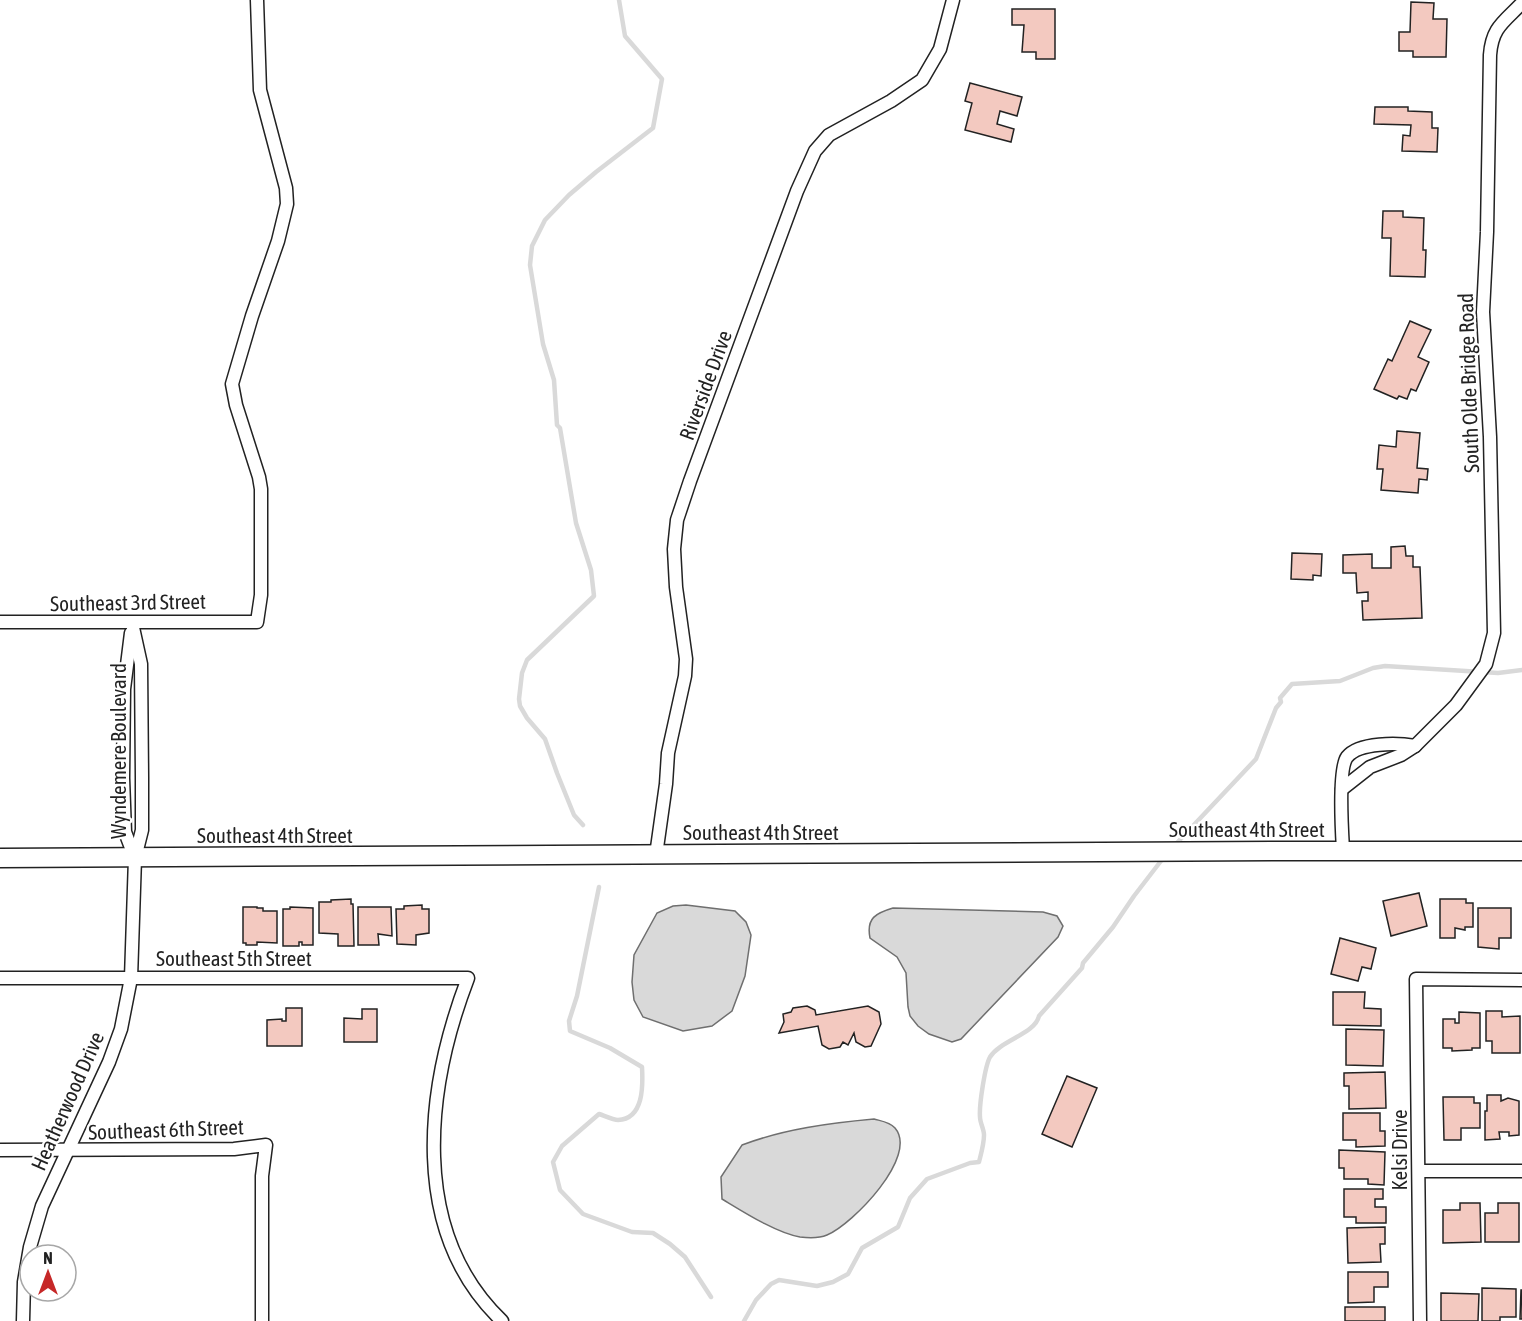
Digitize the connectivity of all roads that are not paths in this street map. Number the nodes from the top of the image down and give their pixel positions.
1 (257, 0) edge
2 (953, 0) edge
3 (1522, 3) edge
4 (0, 622) edge
5 (132, 622) junction
6 (1415, 746) junction
7 (1342, 789) junction
8 (1342, 850) junction
9 (1522, 851) edge
10 (656, 855) junction
11 (0, 858) edge
12 (135, 858) junction
13 (0, 978) edge
14 (131, 978) junction
15 (1522, 980) edge
16 (0, 1150) edge
17 (67, 1151) junction
18 (1419, 1171) junction
19 (1522, 1171) edge
20 (23, 1321) edge
21 (262, 1321) edge
22 (502, 1321) edge
23 (1420, 1321) edge

1 - 5 street, Southeast 3rd Street
2 - 10 street, Riverside Drive
3 - 6 street, South Olde Bridge Road
4 - 5 street, Southeast 3rd Street
5 - 12 street, Wyndemere Boulevard
5 - 12 street, Wyndemere Boulevard
6 - 7 street, South Olde Bridge Road
6 - 7 street
7 - 8 street
8 - 9 main road, Southeast 4th Street
8 - 10 main road, Southeast 4th Street
10 - 12 main road, Southeast 4th Street
11 - 12 main road, Southeast 4th Street
12 - 14 street, Heatherwood Drive
13 - 14 street, Southeast 5th Street
14 - 17 street, Heatherwood Drive
14 - 22 street, Southeast 5th Street
15 - 18 street, Kelsi Drive
16 - 17 street, Southeast 6th Street
17 - 20 street, Heatherwood Drive
17 - 21 street, Southeast 6th Street
18 - 19 street
18 - 23 street, Kelsi Drive

